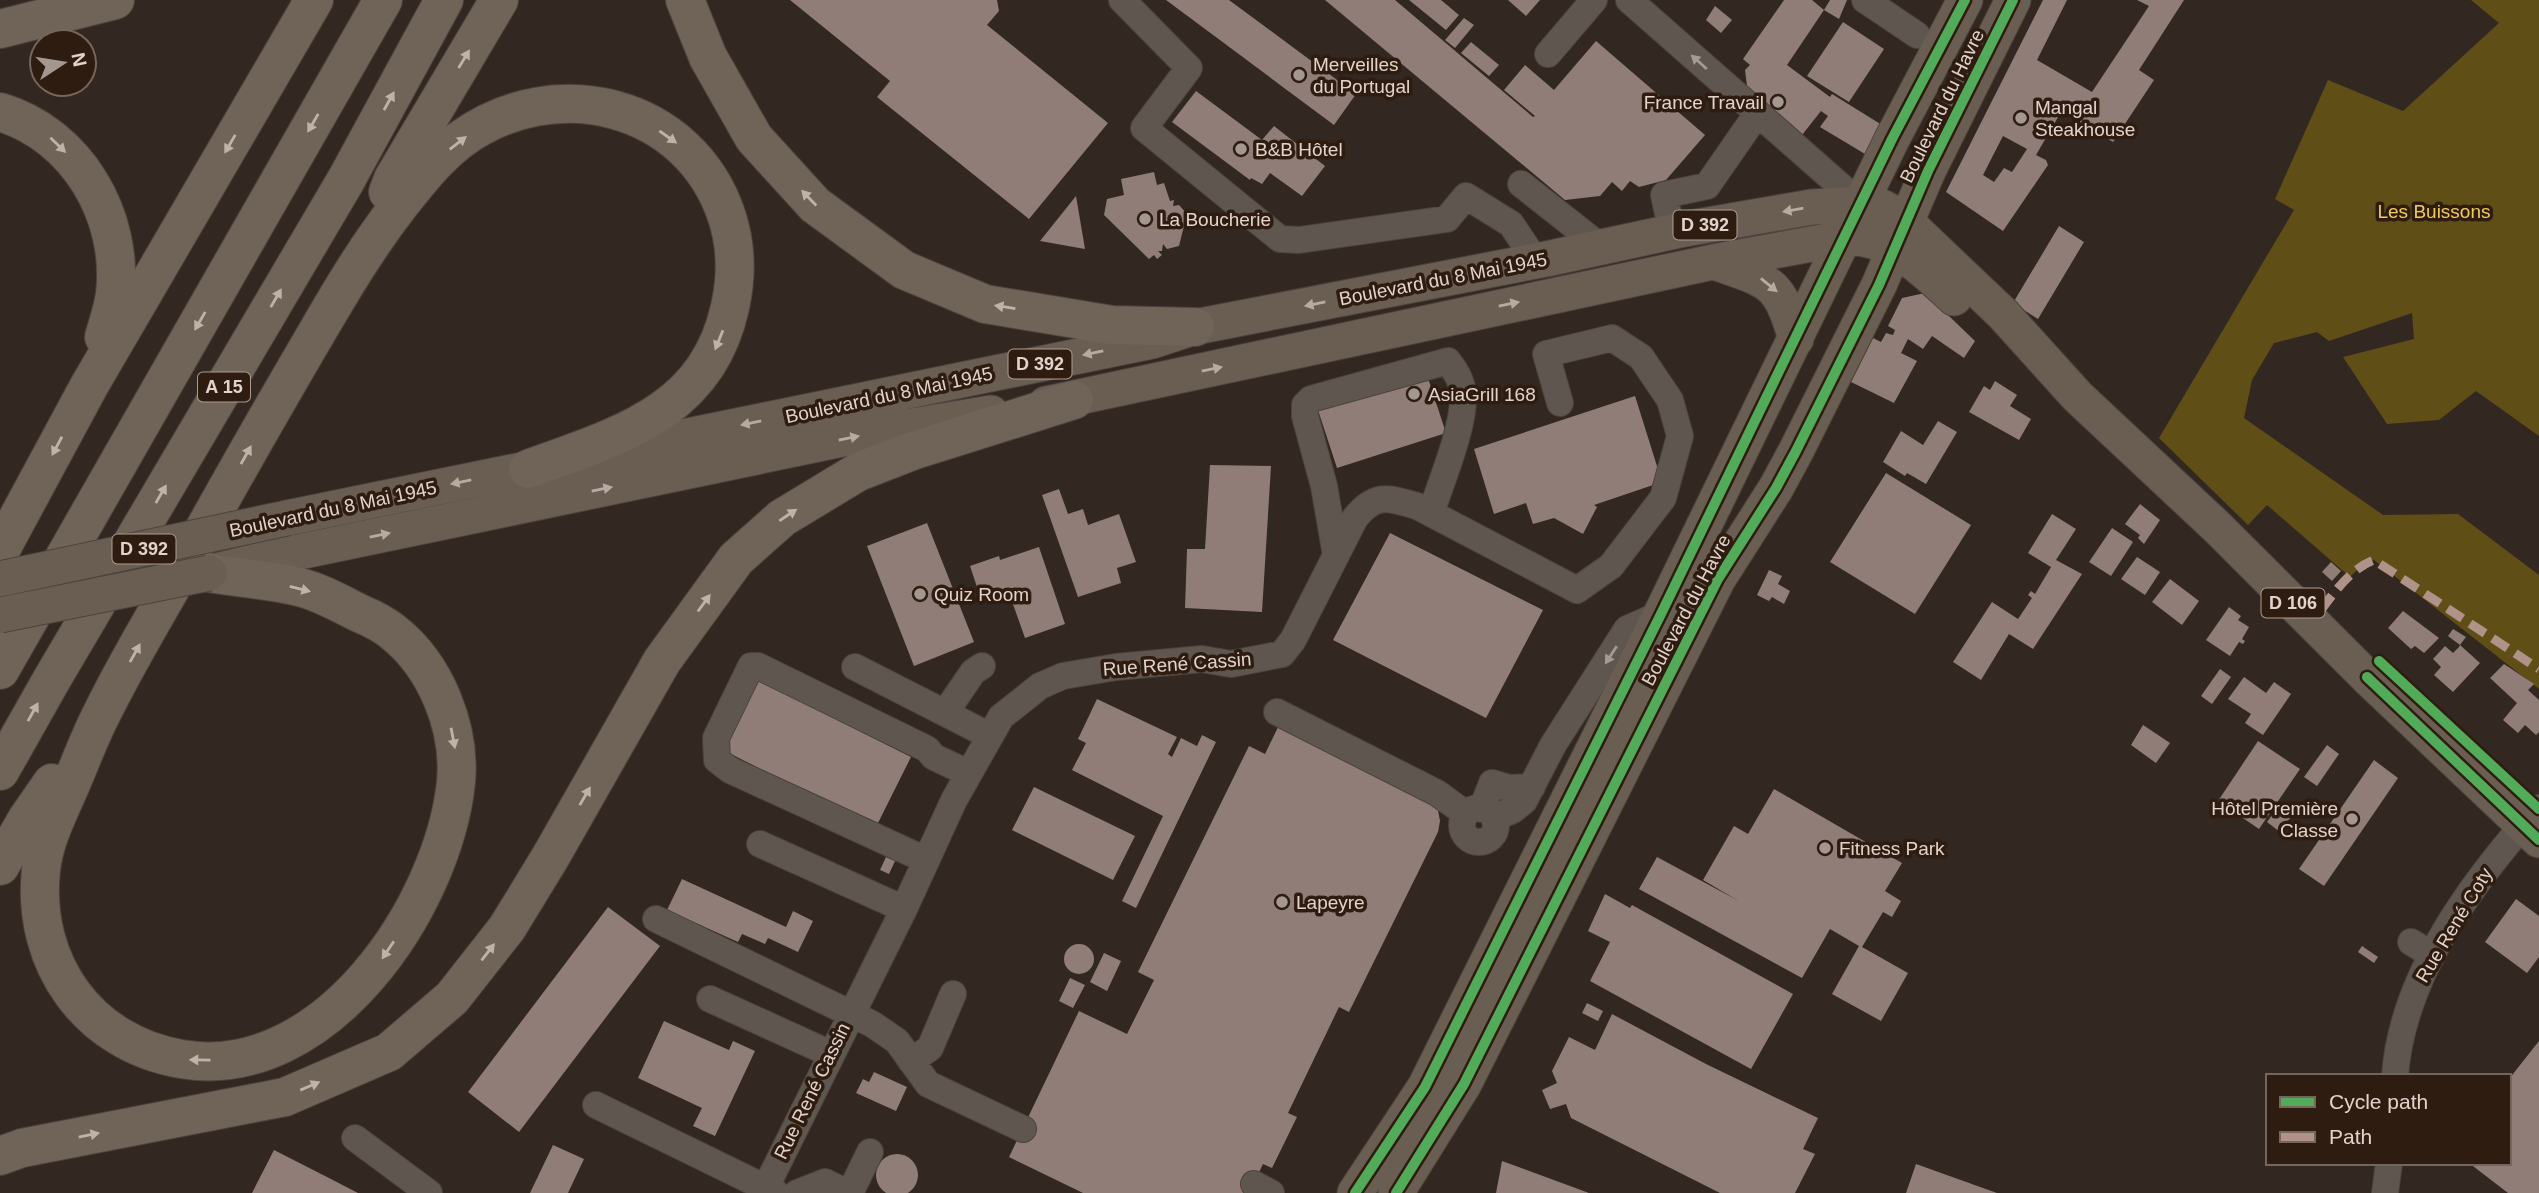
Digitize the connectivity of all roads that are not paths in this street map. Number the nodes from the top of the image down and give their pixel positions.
1 (115, 0) edge
2 (314, 0) edge
3 (383, 0) edge
4 (443, 0) edge
5 (499, 0) edge
6 (685, 0) edge
7 (1122, 0) edge
8 (1594, 0) edge
9 (1629, 0) edge
10 (1865, 0) edge
11 (1965, 0) edge
12 (2013, 0) edge
13 (0, 29) edge
14 (1926, 37) junction
15 (1548, 54) dead end
16 (0, 111) edge
17 (1757, 114) junction
18 (1521, 184) dead end
19 (1877, 227) junction
20 (1672, 232) junction
21 (1601, 247) junction
22 (366, 250) junction
23 (1536, 261) junction
24 (1713, 262) junction
25 (1182, 331) junction
26 (1796, 339) junction
27 (1177, 377) junction
28 (89, 386) junction
29 (1074, 400) junction
30 (1560, 403) dead end
31 (528, 469) junction
32 (1431, 513) junction
33 (0, 551) edge
34 (1336, 555) junction
35 (209, 573) junction
36 (0, 579) edge
37 (1661, 614) junction
38 (0, 615) edge
39 (982, 666) dead end
40 (855, 667) dead end
41 (0, 670) edge
42 (1277, 712) dead end
43 (102, 713) junction
44 (945, 713) junction
45 (988, 735) junction
46 (0, 771) edge
47 (968, 774) junction
48 (1532, 787) junction
49 (1481, 814) junction
50 (2535, 820) edge
51 (760, 844) dead end
52 (926, 860) junction
53 (0, 866) edge
54 (904, 908) junction
55 (656, 919) dead end
56 (953, 994) dead end
57 (710, 999) dead end
58 (850, 1013) junction
59 (831, 1054) junction
60 (911, 1061) junction
61 (2395, 1074) edge
62 (596, 1105) dead end
63 (1023, 1129) dead end
64 (355, 1138) dead end
65 (870, 1152) dead end
66 (0, 1156) edge
67 (2389, 1165) edge
68 (423, 1191) edge
69 (768, 1192) edge
70 (797, 1193) edge
71 (849, 1193) edge
72 (1355, 1193) edge
73 (1396, 1193) edge
74 (2385, 1193) edge

1 - 13 highway
2 -> 28 highway
3 -> 41 highway, A 15
46 -> 4 highway, A 15
22 -> 5 highway
25 -> 6 highway
7 - 23 street
8 - 15 street
17 -> 9 street
10 - 14 street
11 - 14 main road, Boulevard du Havre
12 - 19 main road, Boulevard du Havre
14 - 19 main road, Boulevard du Havre
16 -> 28 highway
17 - 19 street
17 - 20 street
18 - 21 street
19 -> 20 main road, Boulevard du 8 Mai 1945 / D 392
19 - 24 main road, Boulevard du 8 Mai 1945 / D 392
19 - 26 main road, Boulevard du Havre
19 - 50 main road, D 106
19 - 73 main road, Boulevard du Havre
20 - 21 main road, Boulevard du 8 Mai 1945 / D 392
21 - 23 main road, Boulevard du 8 Mai 1945 / D 392
22 -> 31 highway
43 -> 22 highway
23 -> 25 main road, Boulevard du 8 Mai 1945 / D 392
24 -> 26 main road
27 -> 24 main road, Boulevard du 8 Mai 1945 / D 392
25 - 27 main road
25 -> 31 main road, Boulevard du 8 Mai 1945 / D 392
26 - 37 main road, Boulevard du Havre
27 - 29 main road, Boulevard du 8 Mai 1945 / D 392
28 -> 33 highway
35 -> 29 main road, Boulevard du 8 Mai 1945 / D 392
66 -> 29 highway
30 - 32 street, Rue René Cassin
31 -> 36 main road, Boulevard du 8 Mai 1945 / D 392, bridge
32 - 34 street, Rue René Cassin
32 - 34 street
34 - 45 street, Rue René Cassin
35 - 38 main road, Boulevard du 8 Mai 1945 / D 392, bridge
35 -> 43 highway
37 -> 48 street
37 - 72 main road, Boulevard du Havre
39 - 44 street
40 - 44 street
42 - 49 street
43 - 53 highway
44 - 45 street
45 - 47 street, Rue René Cassin
47 - 52 street, Rue René Cassin
47 - 52 street
48 - 49 street
48 - 49 street
50 - 61 street, Rue René Coty
51 - 54 street
52 - 54 street, Rue René Cassin
54 - 58 street, Rue René Cassin
55 - 58 street
56 - 60 street
57 - 59 street
58 - 59 street, Rue René Cassin
58 - 60 street
59 - 69 street, Rue René Cassin
60 - 63 street
62 - 69 street
64 - 68 street
65 - 71 street
67 - 74 street
70 - 71 street

